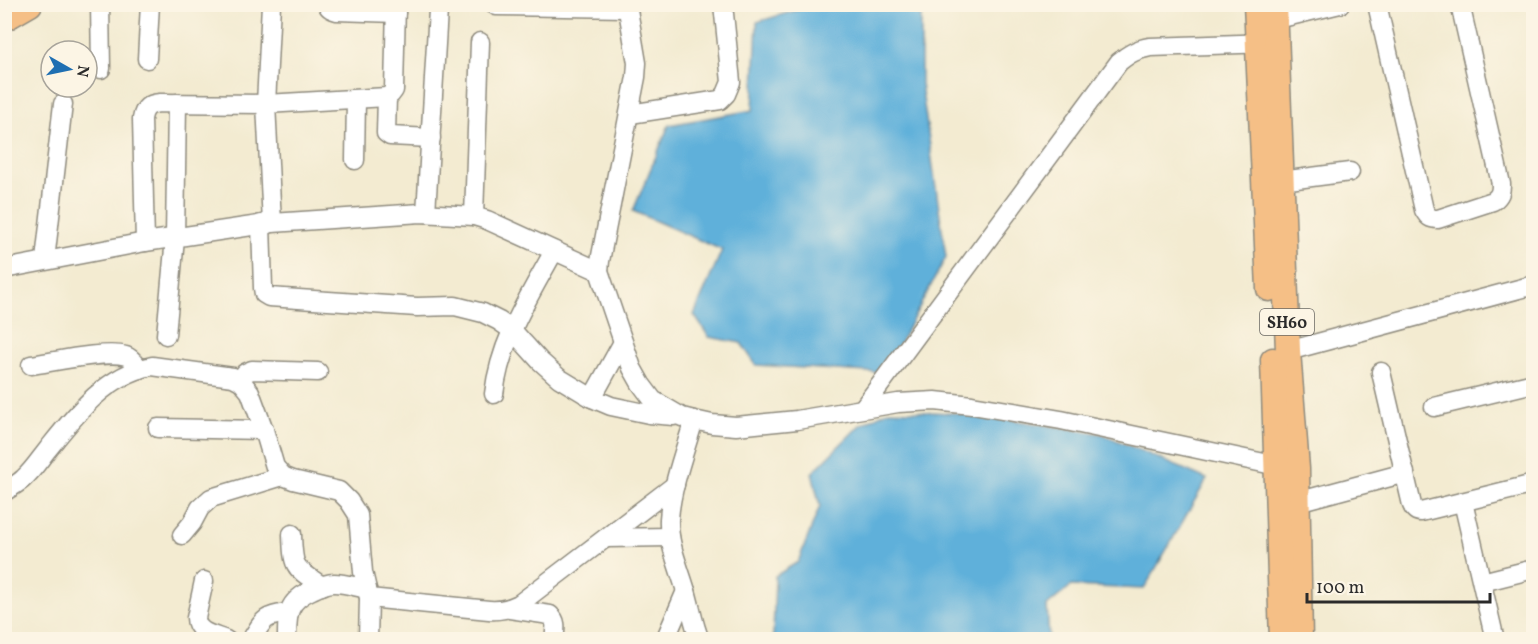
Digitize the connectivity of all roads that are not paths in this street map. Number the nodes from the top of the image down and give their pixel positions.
1 (100, 4) edge
2 (150, 4) edge
3 (271, 4) edge
4 (327, 4) edge
5 (723, 4) edge
6 (1340, 4) edge
7 (1377, 4) edge
8 (1461, 4) edge
9 (496, 6) edge
10 (627, 6) edge
11 (396, 9) edge
12 (438, 10) dead end
13 (1266, 23) edge
14 (480, 42) dead end
15 (147, 59) dead end
16 (101, 69) dead end
17 (387, 98) junction
18 (356, 100) junction
19 (177, 103) junction
20 (63, 104) dead end
21 (267, 104) junction
22 (630, 114) junction
23 (431, 138) junction
24 (355, 160) dead end
25 (1350, 172) dead end
26 (1281, 181) junction
27 (426, 213) junction
28 (474, 216) junction
29 (266, 224) junction
30 (175, 238) junction
31 (145, 242) junction
32 (554, 251) junction
33 (45, 260) junction
34 (4, 269) edge
35 (599, 271) junction
36 (1533, 285) edge
37 (512, 330) junction
38 (166, 335) dead end
39 (622, 342) junction
40 (1288, 351) junction
41 (31, 365) dead end
42 (140, 369) junction
43 (318, 372) dead end
44 (1381, 372) dead end
45 (241, 381) junction
46 (1533, 383) edge
47 (494, 394) dead end
48 (592, 398) junction
49 (1434, 407) dead end
50 (863, 408) junction
51 (688, 418) junction
52 (158, 428) dead end
53 (264, 430) junction
54 (1287, 468) junction
55 (1405, 473) junction
56 (283, 476) junction
57 (1533, 484) edge
58 (675, 485) junction
59 (7, 490) edge
60 (1298, 502) junction
61 (1463, 502) junction
62 (4, 507) edge
63 (292, 534) dead end
64 (182, 535) dead end
65 (670, 537) junction
66 (606, 538) junction
67 (1533, 569) edge
68 (204, 581) dead end
69 (1482, 582) junction
70 (322, 586) junction
71 (686, 591) junction
72 (368, 593) junction
73 (510, 609) junction
74 (288, 613) junction
75 (226, 639) edge
76 (251, 639) edge
77 (287, 639) edge
78 (368, 639) edge
79 (554, 639) edge
80 (664, 639) edge
81 (700, 639) edge
82 (1282, 639) edge
83 (1300, 639) edge
84 (1495, 639) edge

1 - 16 street
2 - 15 street
3 - 21 street
4 - 11 street
5 - 22 street
6 - 13 street
7 - 8 street
9 - 10 street
10 - 22 street
11 - 17 street
12 - 23 street
13 - 26 main road, SH60
13 - 50 street
13 - 54 main road, SH60
14 - 28 street
17 - 18 street
17 - 23 street
18 - 21 street
18 - 24 street
19 - 21 street
19 - 30 street
19 - 31 street
20 - 33 street
21 - 29 street
22 - 35 street
23 - 27 street
25 - 26 street
26 - 40 main road, SH60
27 - 28 street
27 - 29 street
28 - 32 street
29 - 30 street
29 - 37 street
30 - 31 street
30 - 38 street
31 - 33 street
32 - 35 street
32 - 37 street
33 - 34 street
35 - 39 street
36 - 40 street
37 - 47 street
37 - 48 street
39 - 48 street
39 - 51 street
40 - 54 main road, SH60
41 - 42 street
42 - 45 street
42 - 59 street
43 - 45 street
44 - 55 street
45 - 53 street
46 - 49 street
48 - 51 street
50 - 51 street
50 - 54 street
51 - 58 street
52 - 53 street
53 - 56 street
54 - 60 main road, SH60
54 - 82 main road, SH60
55 - 60 street
55 - 61 street
56 - 64 street
56 - 72 street
57 - 61 street
58 - 65 street
58 - 66 street
59 - 62 street
60 - 83 main road, SH60
61 - 69 street
63 - 70 street
65 - 66 street
65 - 71 street
66 - 73 street
67 - 69 street
68 - 75 street
69 - 84 street
70 - 72 street
70 - 74 street
71 - 80 street
71 - 81 street
72 - 73 street
72 - 78 street
73 - 79 street
74 - 76 street
74 - 77 street

